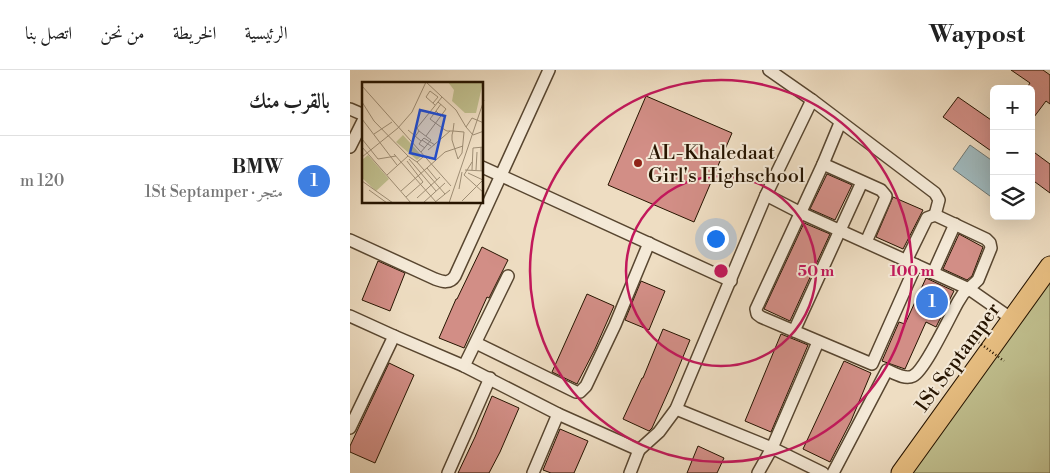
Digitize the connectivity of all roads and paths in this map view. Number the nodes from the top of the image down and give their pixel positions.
1 (549, 70) edge
2 (769, 70) edge
3 (812, 100) junction
4 (350, 110) edge
5 (362, 116) edge
6 (362, 121) edge
7 (840, 123) junction
8 (350, 147) edge
9 (823, 164) junction
10 (484, 168) edge
11 (501, 175) junction
12 (862, 182) junction
13 (766, 195) junction
14 (801, 213) junction
15 (935, 214) junction
16 (955, 224) junction
17 (841, 230) junction
18 (350, 240) edge
19 (866, 242) junction
20 (649, 243) junction
21 (911, 263) junction
22 (1050, 266) edge
23 (933, 273) junction
24 (508, 276) dead end
25 (731, 281) junction
26 (969, 289) junction
27 (350, 316) edge
28 (1012, 319) junction
29 (794, 331) junction
30 (394, 336) junction
31 (970, 336) dead end
32 (818, 342) junction
33 (476, 343) junction
34 (1004, 361) dead end
35 (872, 364) junction
36 (464, 366) junction
37 (887, 370) junction
38 (490, 378) junction
39 (676, 409) junction
40 (558, 414) junction
41 (350, 428) edge
42 (772, 448) junction
43 (639, 450) junction
44 (448, 473) edge
45 (533, 473) edge
46 (630, 473) edge
47 (758, 473) edge
48 (823, 473) edge
49 (833, 473) edge
50 (901, 473) edge

1 - 11 street
2 - 3 street
3 - 7 street
3 - 13 street
4 - 5 street
6 - 8 street
7 - 9 street
7 - 15 street
9 - 12 street
9 - 14 street
10 - 11 street
11 - 18 street
11 - 20 street
12 - 17 street
12 - 19 street
13 - 14 street
13 - 25 street
14 - 17 street
14 - 29 street
15 - 16 street
15 - 21 street
16 - 23 street
16 - 26 street
17 - 19 street
17 - 29 street
19 - 21 street
20 - 25 street
20 - 33 street
21 - 23 street
21 - 35 street
22 - 28 main road, 1St Septamper
23 - 26 street
24 - 33 street
25 - 39 street
26 - 28 street
26 - 37 street
27 - 30 street
28 - 50 main road, 1St Septamper
29 - 32 street
30 - 36 street
30 - 41 street
31 - 34 path, bridge
32 - 35 street
32 - 42 street
33 - 36 street
35 - 37 street
36 - 38 street
37 - 49 street
38 - 40 street
38 - 44 street
39 - 42 street
39 - 43 street
40 - 43 street
40 - 45 street
42 - 47 street
42 - 48 street
43 - 46 street

